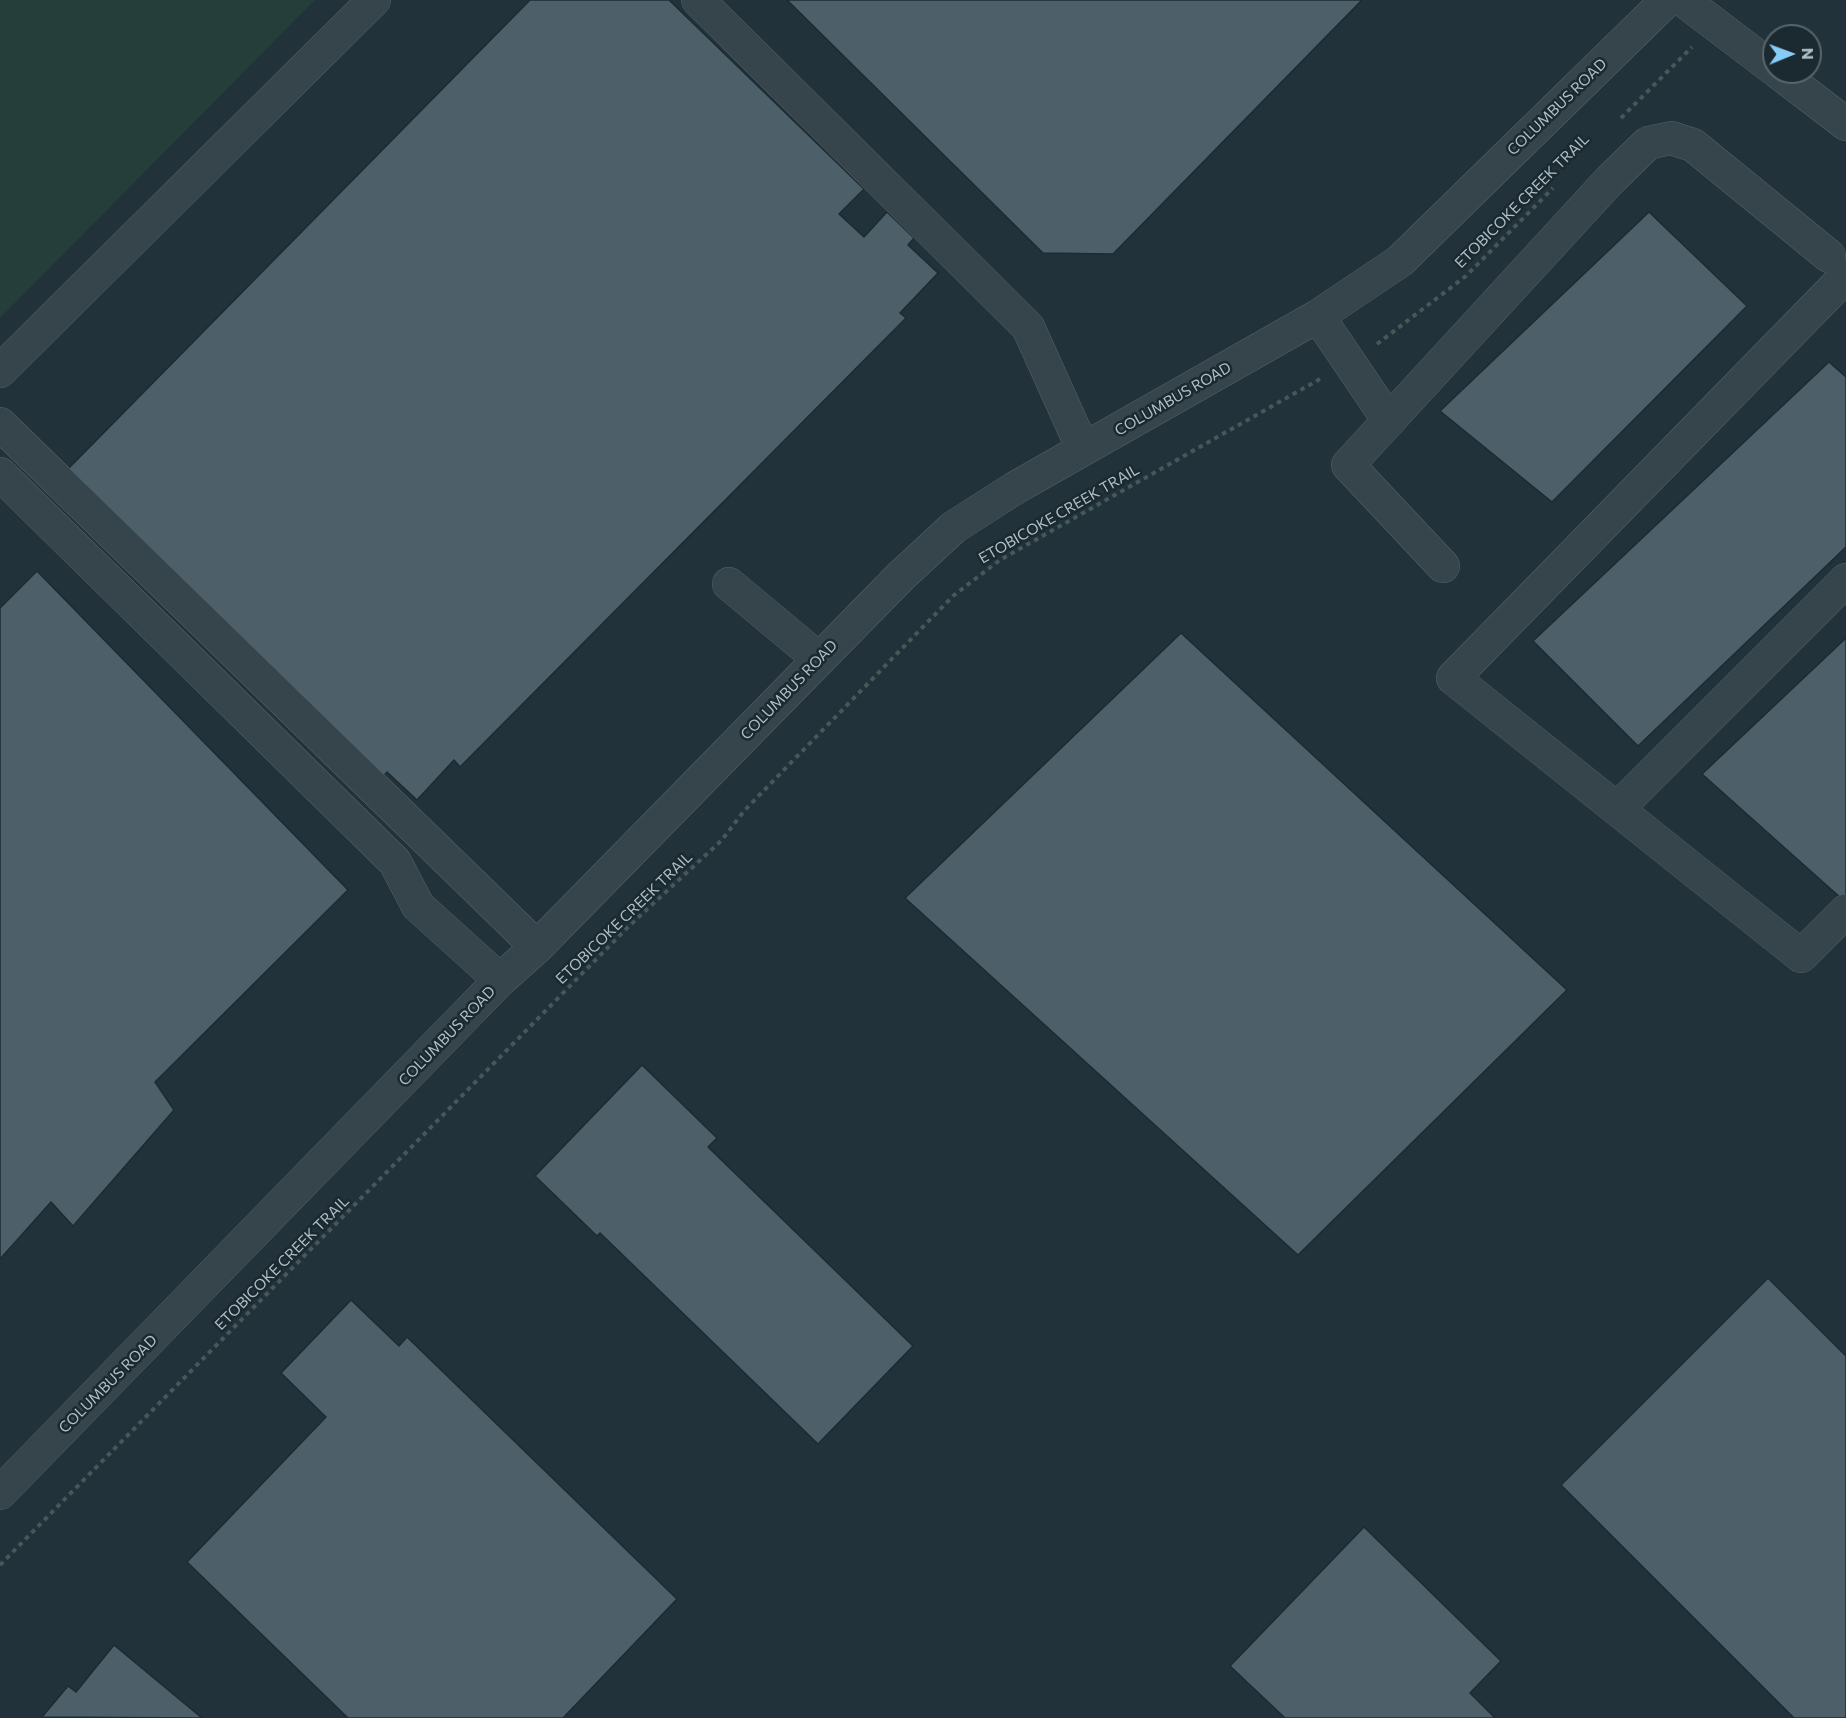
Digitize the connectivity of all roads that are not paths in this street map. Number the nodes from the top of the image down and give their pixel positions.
1 (374, 0) edge
2 (698, 0) edge
3 (1667, 0) edge
4 (1683, 0) edge
5 (1762, 60) edge
6 (1794, 84) edge
7 (1846, 124) edge
8 (1842, 259) edge
9 (1318, 316) junction
10 (0, 370) edge
11 (1389, 421) junction
12 (0, 423) edge
13 (1083, 449) junction
14 (0, 474) edge
15 (1443, 566) dead end
16 (1846, 580) edge
17 (729, 584) dead end
18 (819, 659) junction
19 (1617, 809) junction
20 (1846, 911) edge
21 (537, 947) junction
22 (500, 980) junction
23 (6, 1477) edge

1 - 10 street
2 - 13 street
3 - 9 street, COLUMBUS ROAD
4 - 5 street
6 - 7 street
8 - 11 street
8 - 19 street
9 - 11 street
9 - 13 street, COLUMBUS ROAD
11 - 15 street
12 - 21 street
13 - 18 street, COLUMBUS ROAD
14 - 22 street
16 - 19 street
17 - 18 street
18 - 21 street, COLUMBUS ROAD
19 - 20 street
21 - 22 street, COLUMBUS ROAD
22 - 23 street, COLUMBUS ROAD

